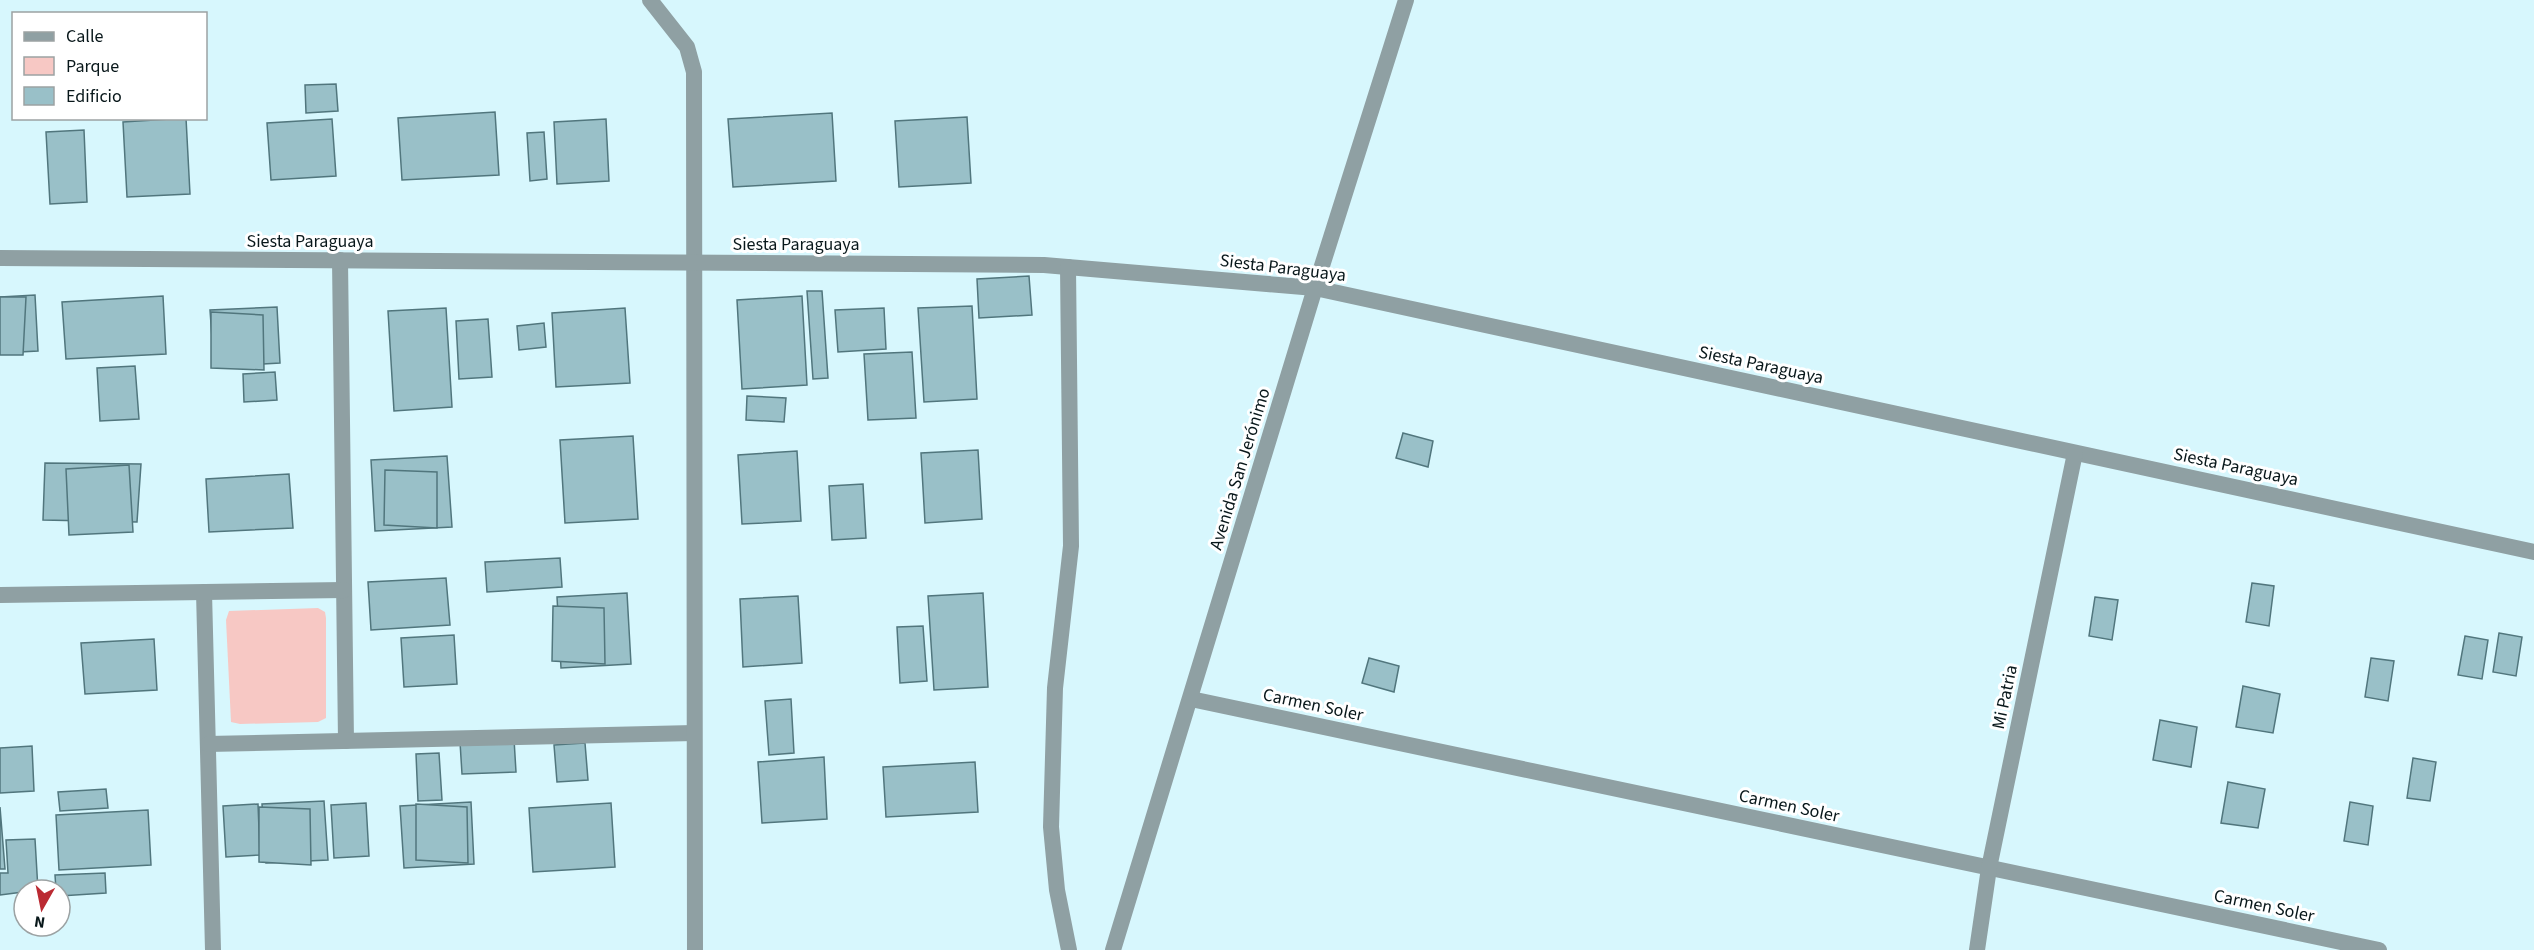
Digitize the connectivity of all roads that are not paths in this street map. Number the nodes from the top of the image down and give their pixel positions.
1 (650, 0) edge
2 (1406, 0) edge
3 (0, 258) edge
4 (339, 260) junction
5 (694, 263) junction
6 (1068, 267) junction
7 (1315, 288) junction
8 (2075, 453) junction
9 (2534, 552) edge
10 (344, 590) junction
11 (204, 592) junction
12 (0, 595) edge
13 (1191, 699) junction
14 (694, 733) junction
15 (346, 741) junction
16 (208, 744) junction
17 (1989, 868) junction
18 (213, 950) edge
19 (695, 950) edge
20 (1069, 950) edge
21 (1113, 950) edge
22 (1977, 950) edge
23 (2379, 950) edge

1 - 5 street
2 - 7 street, Avenida San Jerónimo
3 - 4 street, Siesta Paraguaya
4 - 5 street, Siesta Paraguaya
4 - 10 street
5 - 6 street, Siesta Paraguaya
5 - 14 street
6 - 7 street, Siesta Paraguaya
6 - 20 street
7 - 8 street, Siesta Paraguaya
7 - 13 street, Avenida San Jerónimo
8 - 9 street, Siesta Paraguaya
8 - 17 street, Mi Patria
10 - 11 street
10 - 15 street
11 - 12 street
11 - 16 street
13 - 17 street, Carmen Soler
13 - 21 street, Avenida San Jerónimo
14 - 15 street
14 - 19 street
15 - 16 street
16 - 18 street
17 - 22 street, Mi Patria
17 - 23 street, Carmen Soler

